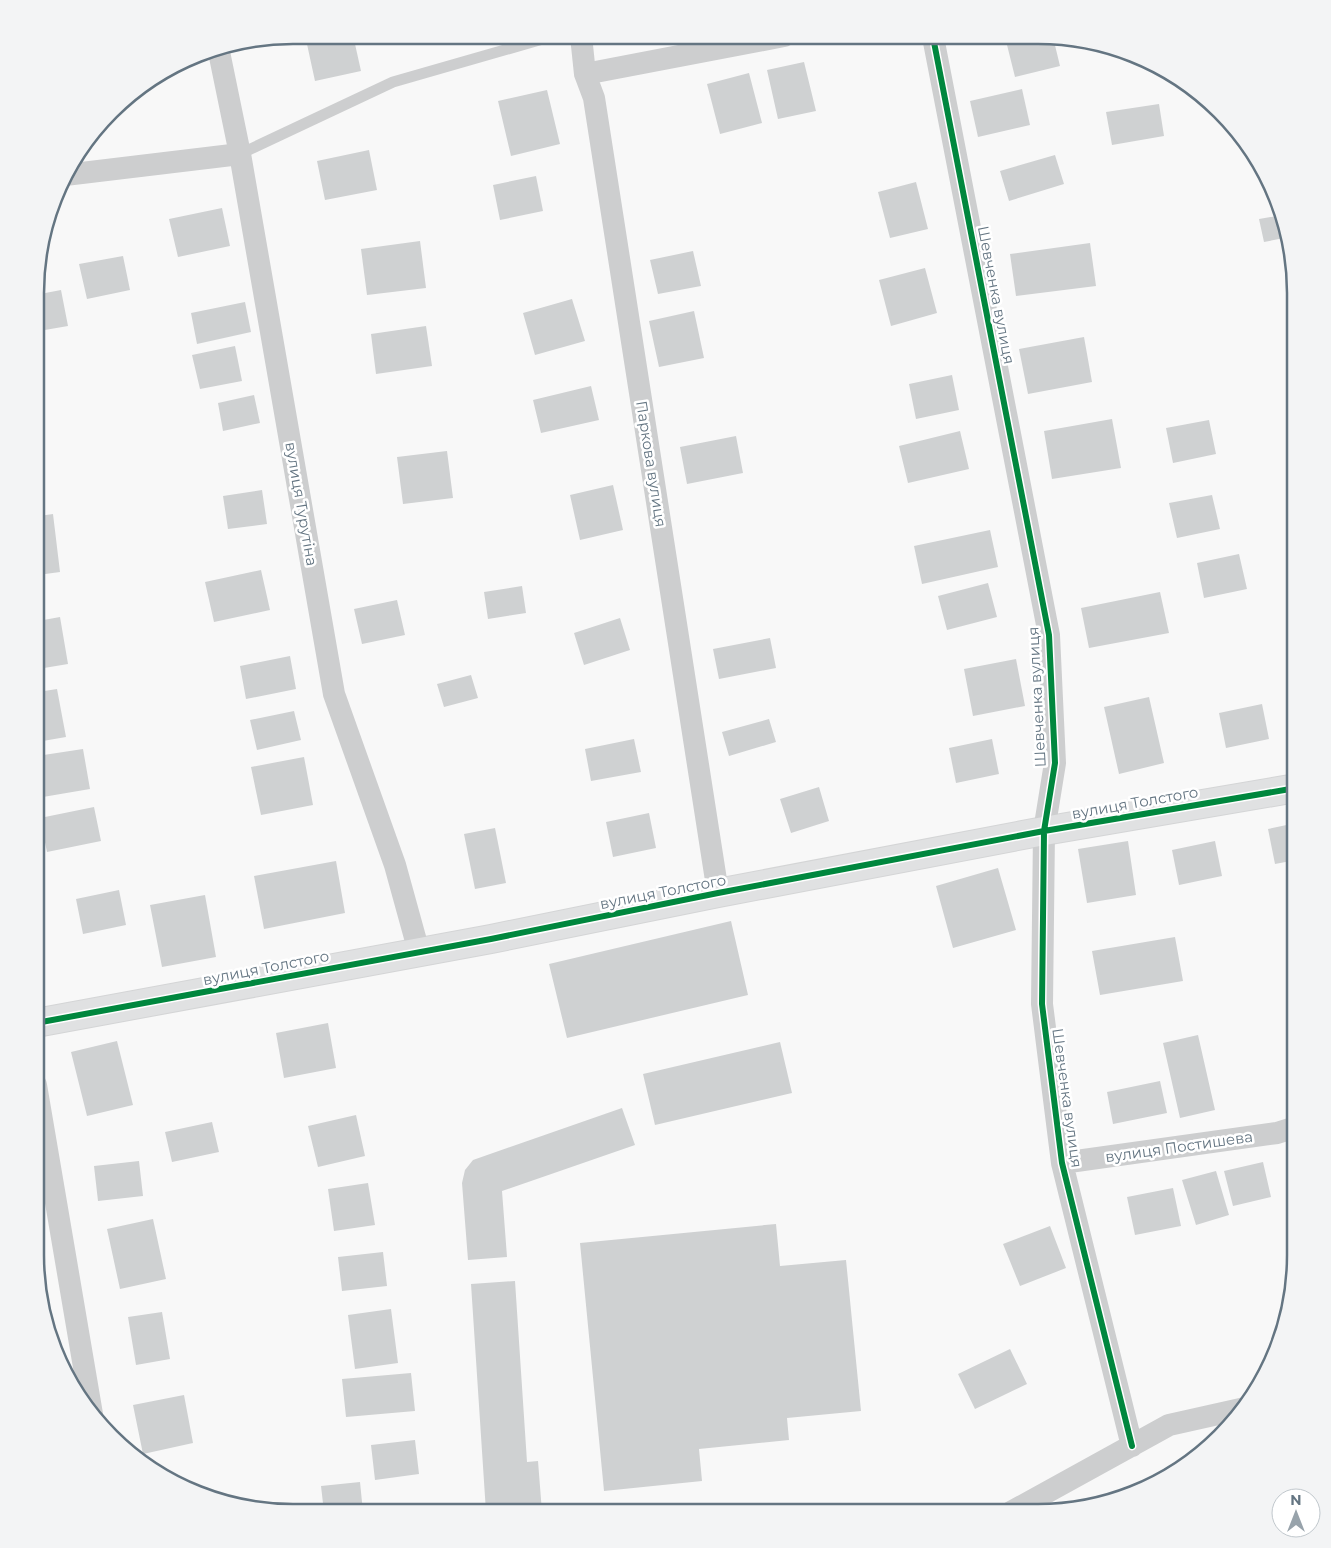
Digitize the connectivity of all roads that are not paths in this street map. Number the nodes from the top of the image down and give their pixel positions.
1 (525, 44) edge
2 (582, 44) edge
3 (742, 44) edge
4 (934, 44) edge
5 (220, 55) edge
6 (584, 74) junction
7 (240, 154) junction
8 (74, 174) edge
9 (1287, 790) edge
10 (1044, 831) junction
11 (718, 893) junction
12 (419, 952) junction
13 (44, 1022) edge
14 (1287, 1130) edge
15 (44, 1132) edge
16 (1062, 1163) junction
17 (89, 1399) edge
18 (1233, 1411) edge
19 (1132, 1446) junction
20 (1026, 1504) edge

1 - 7 lane
2 - 6 street, Паркова вулиця
3 - 6 street
4 - 10 street, Шевченка вулиця
5 - 7 street, вулиця Турутіна
6 - 11 street, Паркова вулиця
7 - 8 street
7 - 12 street, вулиця Турутіна
9 - 10 street, вулиця Толстого
10 - 11 street, вулиця Толстого
10 - 16 street, Шевченка вулиця
11 - 12 street, вулиця Толстого
12 - 13 street, вулиця Толстого
14 - 16 street, вулиця Постишева
15 - 17 street
16 - 19 street, Шевченка вулиця
18 - 19 street
19 - 20 street

